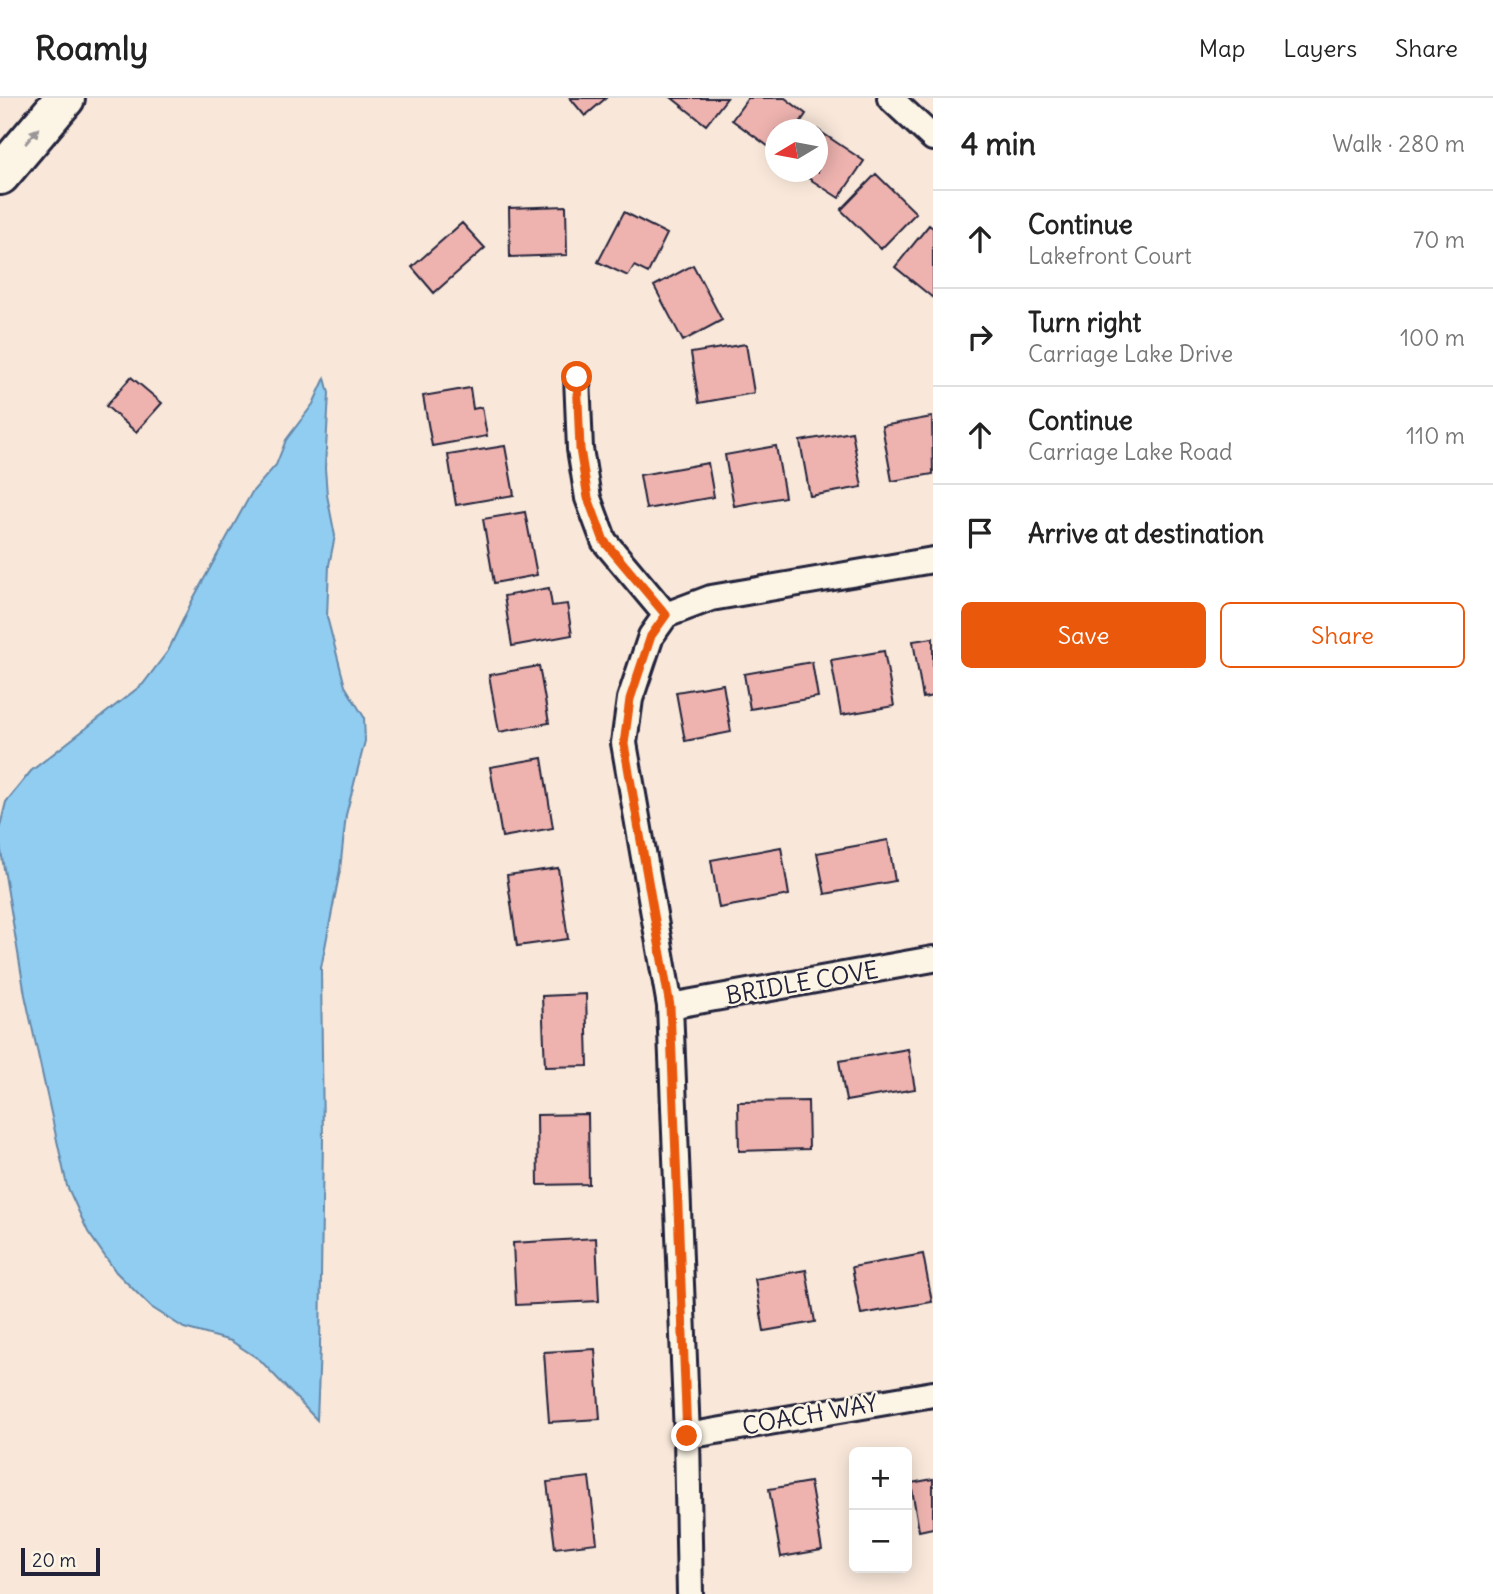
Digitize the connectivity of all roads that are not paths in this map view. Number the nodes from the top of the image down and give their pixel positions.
1 (65, 98) edge
2 (890, 98) edge
3 (933, 138) edge
4 (0, 175) edge
5 (577, 377) dead end
6 (933, 559) edge
7 (666, 615) junction
8 (933, 959) edge
9 (670, 1006) junction
10 (933, 1394) edge
11 (687, 1436) junction
12 (690, 1594) edge

4 -> 1 highway
2 - 3 street
5 - 7 street
6 - 7 street
7 - 9 street
8 - 9 street, BRIDLE COVE
9 - 11 street
10 - 11 street, COACH WAY
11 - 12 street

